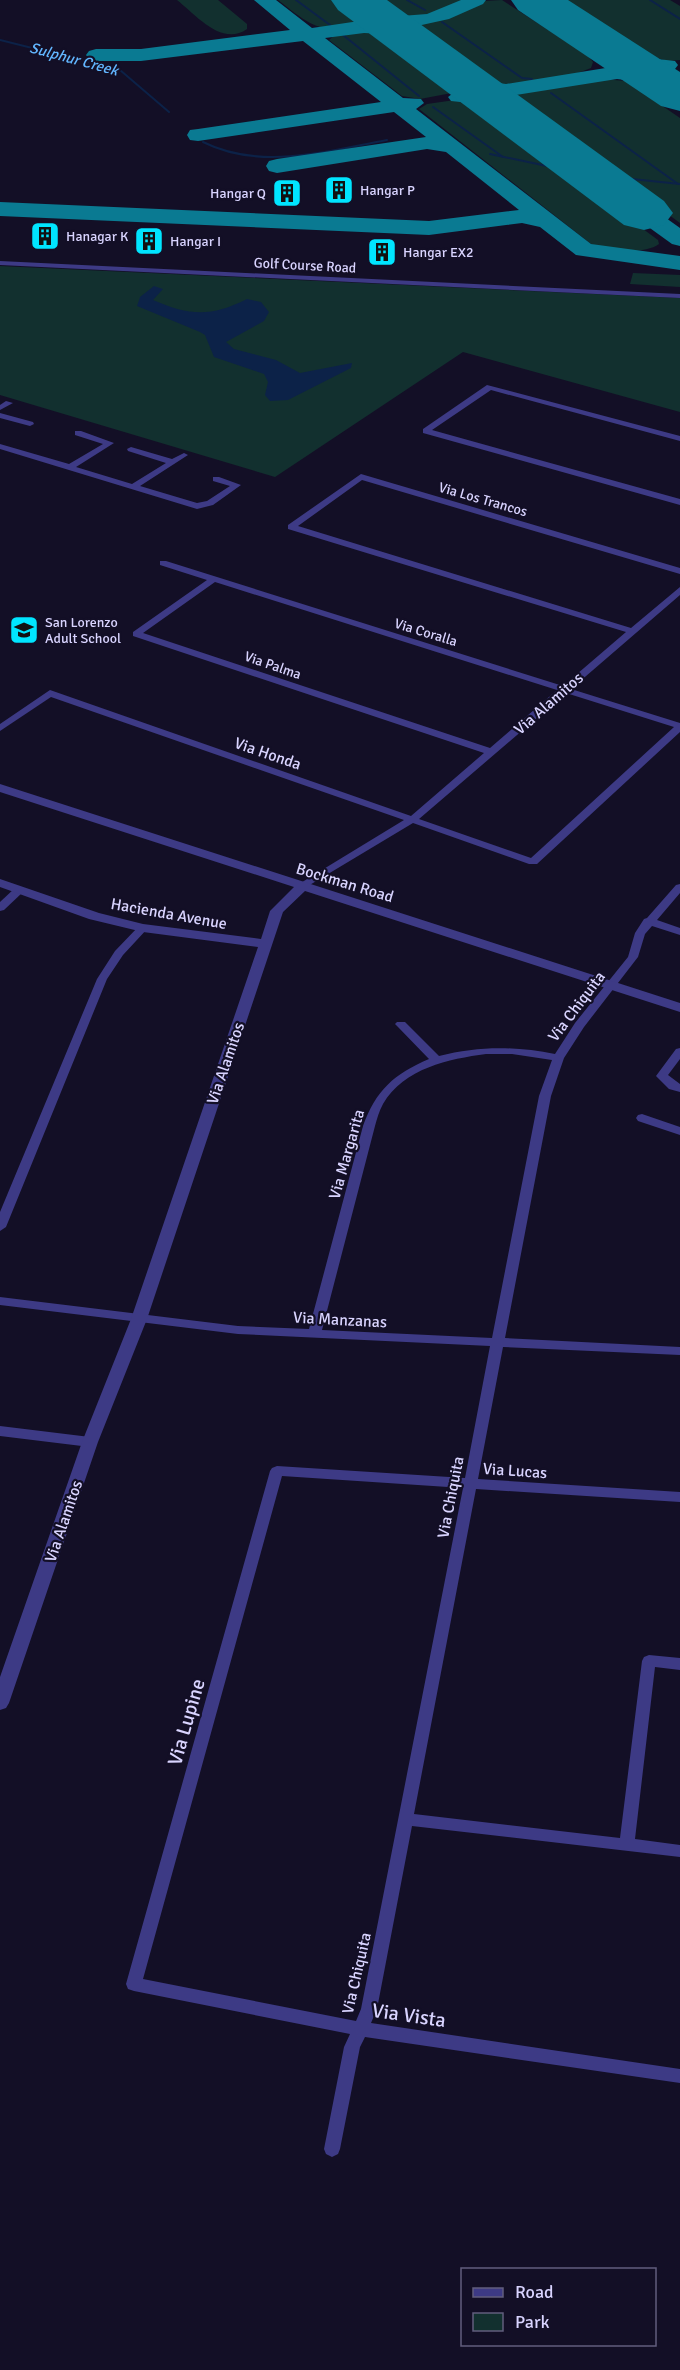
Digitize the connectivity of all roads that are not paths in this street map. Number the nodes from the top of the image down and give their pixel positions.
1 (0, 263) edge
2 (680, 296) edge
3 (9, 403) dead end
4 (0, 408) edge
5 (0, 415) edge
6 (30, 424) dead end
7 (78, 433) dead end
8 (680, 439) edge
9 (0, 446) edge
10 (130, 449) dead end
11 (184, 455) dead end
12 (174, 462) junction
13 (70, 467) junction
14 (216, 479) dead end
15 (134, 486) junction
16 (680, 502) edge
17 (164, 563) dead end
18 (680, 571) edge
19 (214, 579) junction
20 (680, 590) edge
21 (632, 631) junction
22 (564, 689) junction
23 (680, 727) edge
24 (0, 728) edge
25 (491, 752) junction
26 (0, 788) edge
27 (413, 819) junction
28 (0, 883) edge
29 (303, 886) junction
30 (680, 887) edge
31 (19, 890) junction
32 (0, 908) edge
33 (648, 921) junction
34 (143, 928) junction
35 (680, 932) edge
36 (266, 944) junction
37 (612, 986) junction
38 (680, 1008) edge
39 (401, 1024) dead end
40 (680, 1051) edge
41 (558, 1058) junction
42 (436, 1060) junction
43 (680, 1089) edge
44 (642, 1118) dead end
45 (680, 1131) edge
46 (0, 1227) edge
47 (0, 1301) edge
48 (139, 1319) junction
49 (314, 1335) junction
50 (497, 1343) junction
51 (680, 1351) edge
52 (0, 1431) edge
53 (90, 1442) junction
54 (277, 1472) joint
55 (470, 1484) junction
56 (680, 1497) edge
57 (680, 1664) edge
58 (0, 1703) edge
59 (406, 1819) junction
60 (627, 1845) junction
61 (680, 1851) edge
62 (134, 1984) joint
63 (360, 2028) junction
64 (680, 2076) edge
65 (332, 2149) dead end

1 - 2 street, Golf Course Road
3 - 4 street
5 - 6 street
7 - 13 street
8 - 16 street
9 - 13 street
10 - 12 street
11 - 12 street
12 - 15 street
13 - 15 street
14 - 15 street
17 - 19 street, Via Coralla
18 - 21 street, Via Los Trancos
19 - 22 street, Via Coralla
19 - 25 street, Via Palma
20 - 21 street, Via Alamitos
21 - 22 street, Via Alamitos
22 - 23 street, Via Coralla
22 - 25 street, Via Alamitos
23 - 27 street, Via Honda
24 - 27 street, Via Honda
25 - 27 street, Via Alamitos
26 - 29 street, Bockman Road
27 - 29 street, Via Alamitos
28 - 31 street, Hacienda Avenue
29 - 36 street, Via Alamitos
29 - 37 street, Bockman Road
30 - 33 street, Via Chiquita
31 - 32 street
31 - 34 street, Hacienda Avenue
33 - 35 street
33 - 37 street, Via Chiquita
34 - 36 street, Hacienda Avenue
34 - 46 street
36 - 48 street, Via Alamitos
37 - 38 street, Bockman Road
37 - 41 street, Via Chiquita
39 - 42 street
40 - 43 street
41 - 42 street, Via Margarita
41 - 50 street, Via Chiquita
42 - 49 street, Via Margarita
44 - 45 street
47 - 48 street, Via Manzanas
48 - 49 street, Via Manzanas
48 - 53 street, Via Alamitos
49 - 50 street, Via Manzanas
50 - 51 street, Via Manzanas
50 - 55 street, Via Chiquita
52 - 53 street
53 - 58 street, Via Alamitos
54 - 55 street, Via Lucas
54 - 62 street, Via Lupine
55 - 56 street, Via Lucas
55 - 59 street, Via Chiquita
57 - 60 street
59 - 60 street
59 - 63 street, Via Chiquita
60 - 61 street
62 - 63 street, Via Vista
63 - 64 street, Via Vista
63 - 65 street, Via Chiquita

